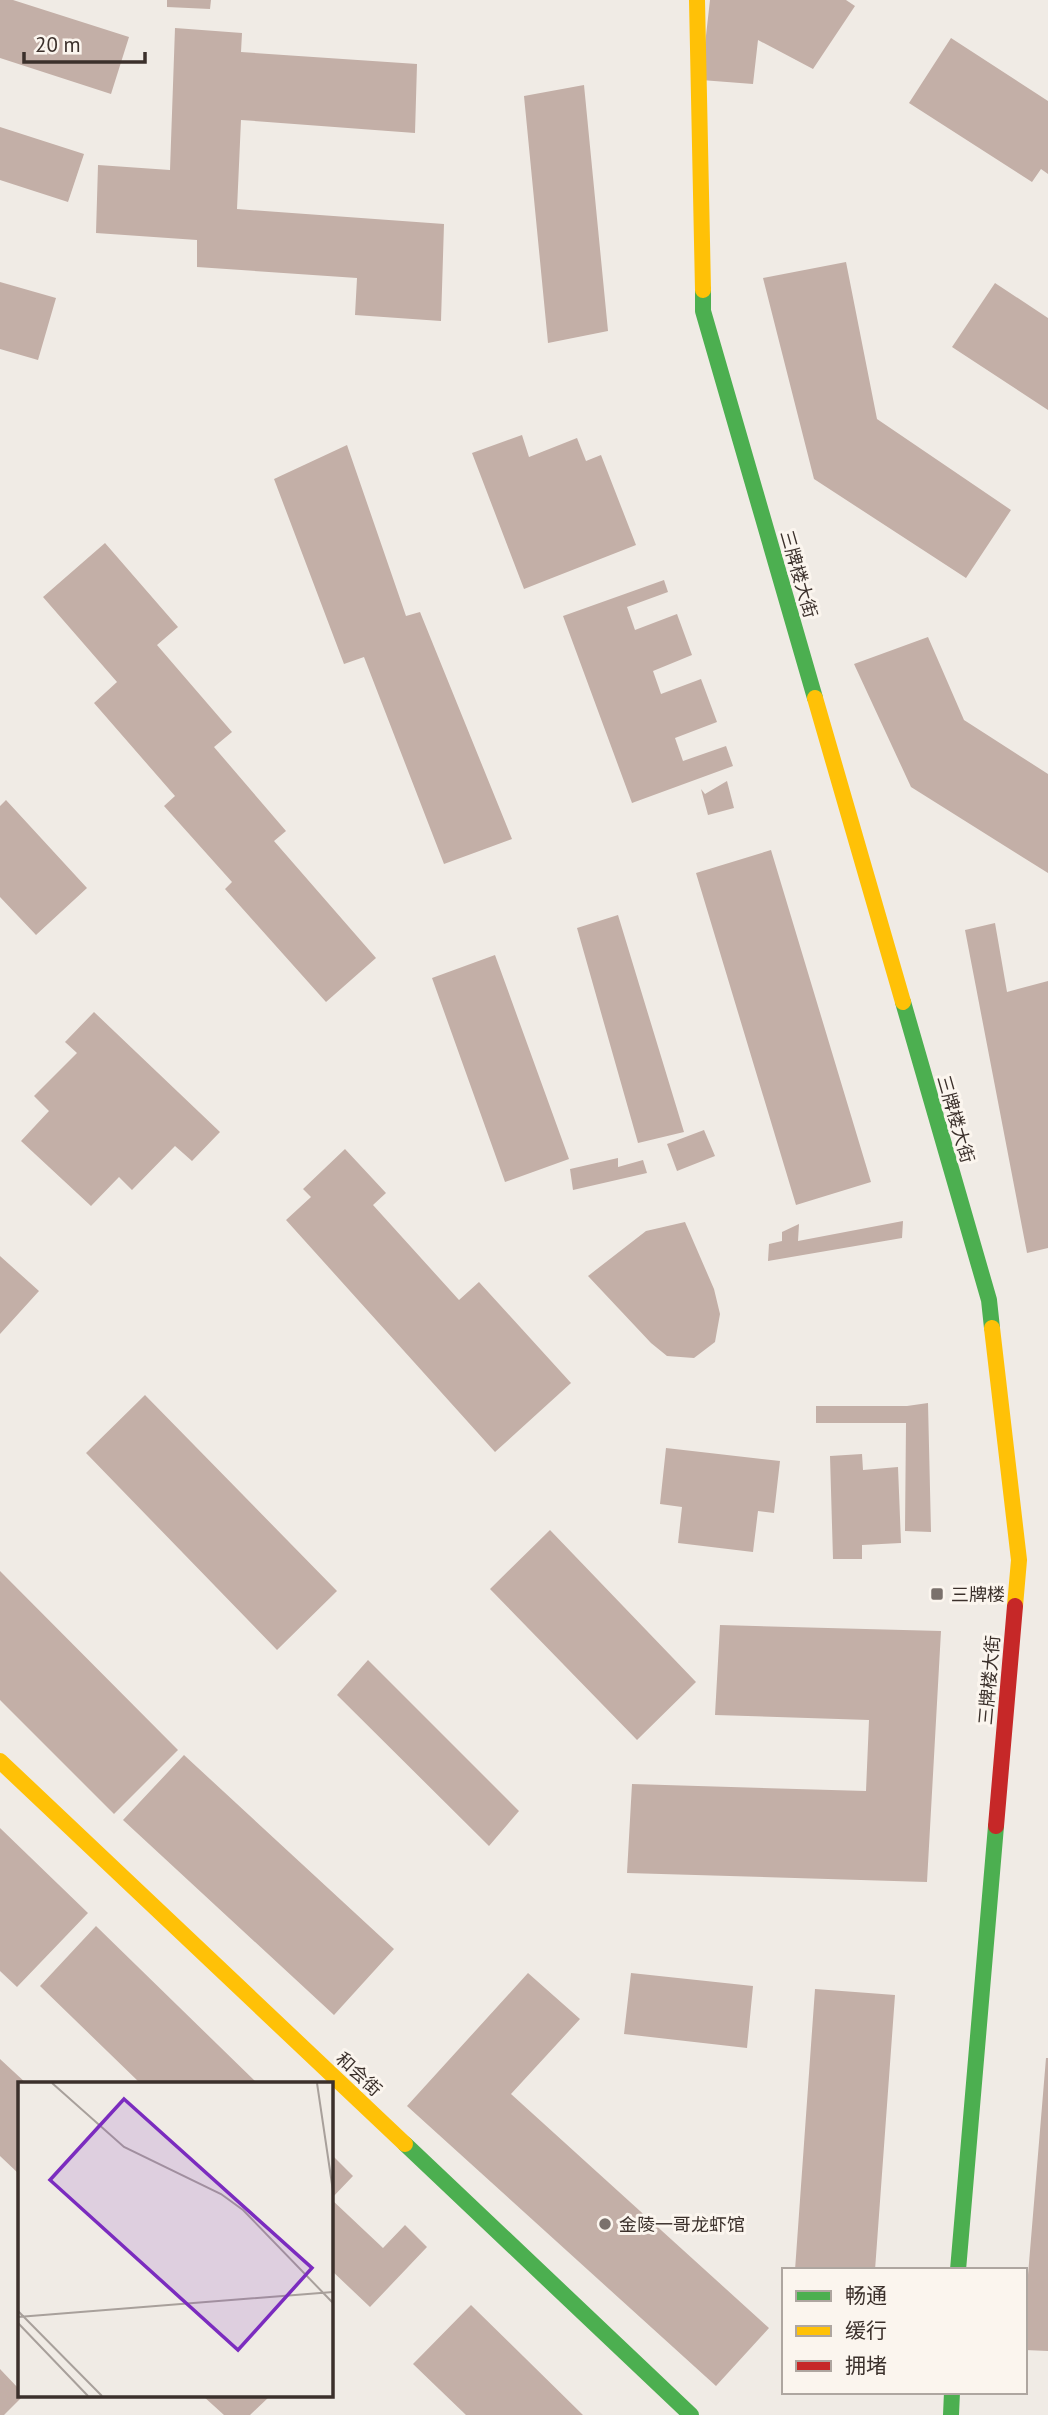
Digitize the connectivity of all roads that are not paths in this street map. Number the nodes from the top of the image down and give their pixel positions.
1 (697, 0) edge
2 (0, 1761) edge
3 (958, 2268) edge
4 (952, 2394) edge
5 (691, 2415) edge
6 (951, 2415) edge

1 - 3 street, 三牌楼大街
2 - 5 street, 和会街
4 - 6 street

